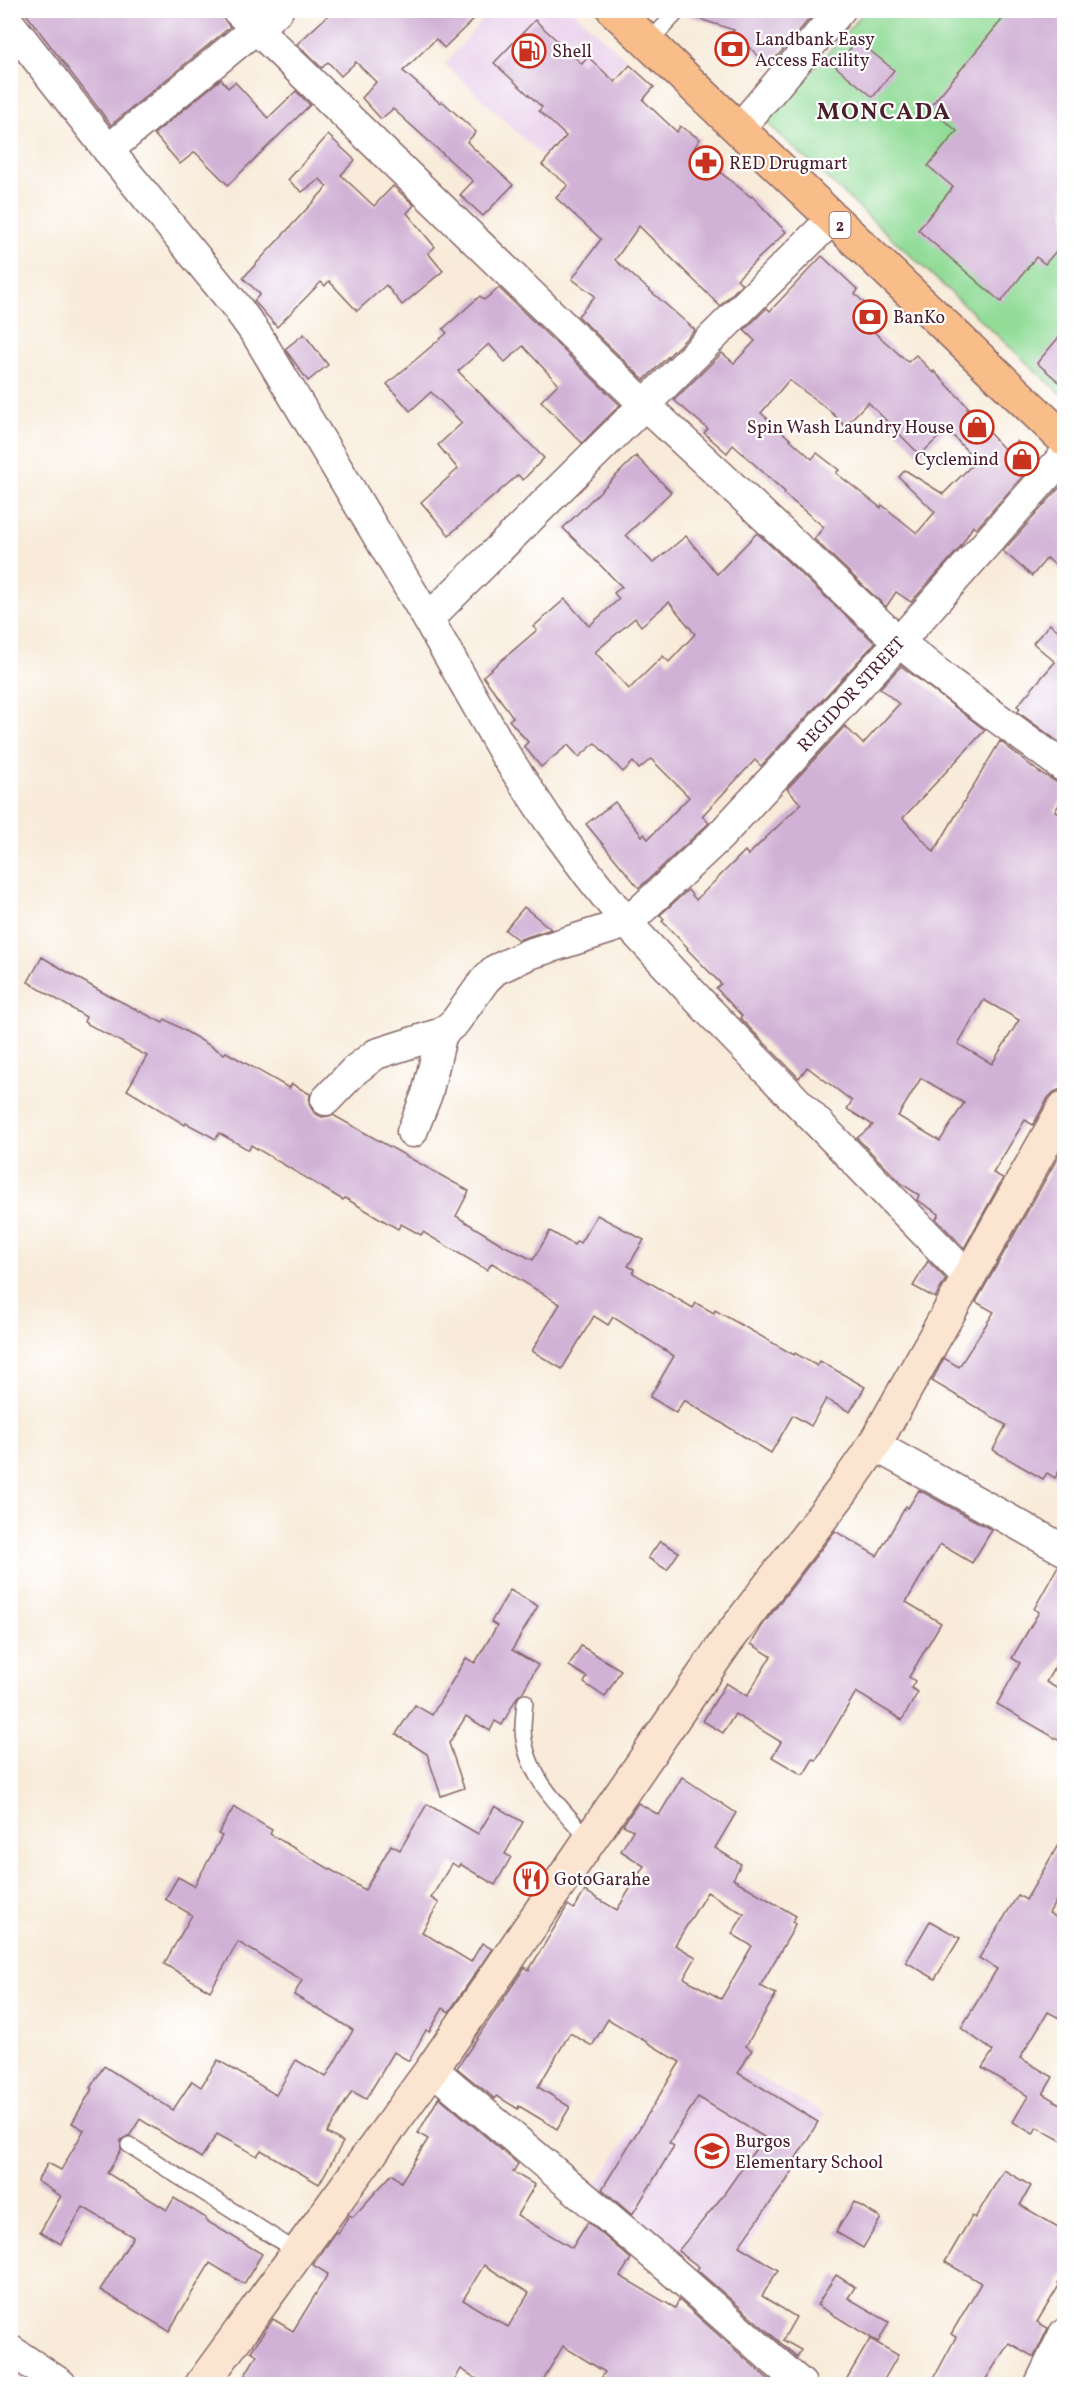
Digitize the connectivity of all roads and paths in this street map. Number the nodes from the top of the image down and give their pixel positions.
1 (278, 10) edge
2 (614, 10) edge
3 (679, 10) edge
4 (840, 10) edge
5 (247, 20) edge
6 (10, 24) edge
7 (648, 43) junction
8 (738, 130) junction
9 (108, 150) junction
10 (832, 218) junction
11 (644, 404) junction
12 (1065, 439) edge
13 (1065, 456) edge
14 (428, 619) junction
15 (899, 642) junction
16 (1062, 761) edge
17 (627, 923) junction
18 (442, 1033) junction
19 (326, 1100) dead end
20 (1065, 1108) edge
21 (412, 1132) dead end
22 (968, 1277) junction
23 (874, 1445) junction
24 (1065, 1550) edge
25 (525, 1702) dead end
26 (588, 1839) junction
27 (432, 2069) junction
28 (129, 2145) dead end
29 (300, 2253) junction
30 (1065, 2334) edge
31 (10, 2350) edge
32 (61, 2385) edge
33 (202, 2385) edge
34 (801, 2385) edge
35 (1040, 2385) edge

1 - 5 street
2 - 7 highway, 2
3 - 7 lane
4 - 8 street
5 - 9 street
5 - 11 street
6 - 9 street
7 - 8 highway, 2
8 - 10 highway, 2
9 - 14 street
10 - 11 street
10 - 12 highway, 2
11 - 14 street
11 - 15 street
13 - 15 street, REGIDOR STREET
14 - 17 street
15 - 16 street
15 - 17 street, REGIDOR STREET
17 - 18 street
17 - 22 street
18 - 19 street
18 - 21 street
20 - 22 street
22 - 23 street
23 - 24 street
23 - 26 street
25 - 26 lane
26 - 27 street
27 - 29 street
27 - 34 street
28 - 29 lane
29 - 33 street
30 - 35 street
31 - 32 street

